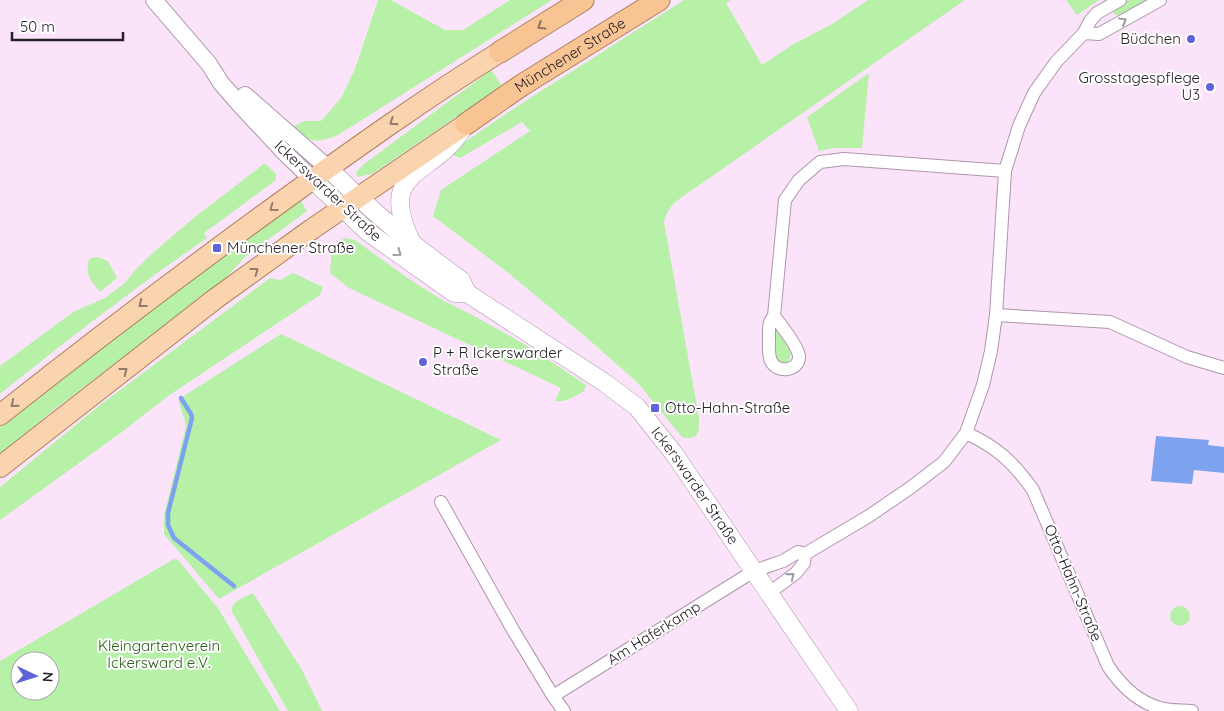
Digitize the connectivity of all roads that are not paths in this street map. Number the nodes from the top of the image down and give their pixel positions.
1 (154, 0) edge
2 (583, 0) edge
3 (659, 0) edge
4 (1120, 0) edge
5 (1160, 0) edge
6 (1084, 33) junction
7 (500, 52) joint
8 (466, 124) junction
9 (1005, 171) junction
10 (320, 173) junction
11 (350, 203) junction
12 (412, 243) junction
13 (467, 293) junction
14 (996, 315) junction
15 (774, 316) dead end
16 (1224, 368) edge
17 (0, 415) edge
18 (966, 434) junction
19 (0, 467) edge
20 (441, 502) dead end
21 (805, 554) junction
22 (754, 571) junction
23 (769, 593) junction
24 (553, 696) junction
25 (1146, 707) edge
26 (564, 711) edge
27 (849, 711) edge
28 (1192, 711) edge

1 - 10 street, Ickerswarder Straße
2 -> 7 highway
3 - 8 highway, Münchener Straße
4 - 6 street
6 -> 5 street
6 - 9 street
7 -> 10 main road
8 - 11 main road, Münchener Straße
8 - 12 main road
9 - 14 street
9 - 15 street
10 - 11 main road, Ickerswarder Straße
10 -> 17 main road
11 - 12 main road, Ickerswarder Straße
11 -> 13 main road, Ickerswarder Straße
19 -> 11 main road, Münchener Straße
12 - 13 main road, Ickerswarder Straße
13 - 22 main road, Ickerswarder Straße
14 - 16 street
14 - 18 street
18 - 21 street
18 - 25 street, Otto-Hahn-Straße
20 - 24 street
21 - 22 street
23 -> 21 street
22 - 23 main road, Ickerswarder Straße
22 - 24 street, Am Haferkamp
23 - 27 main road, Ickerswarder Straße
24 - 26 street
25 - 28 street, Otto-Hahn-Straße

